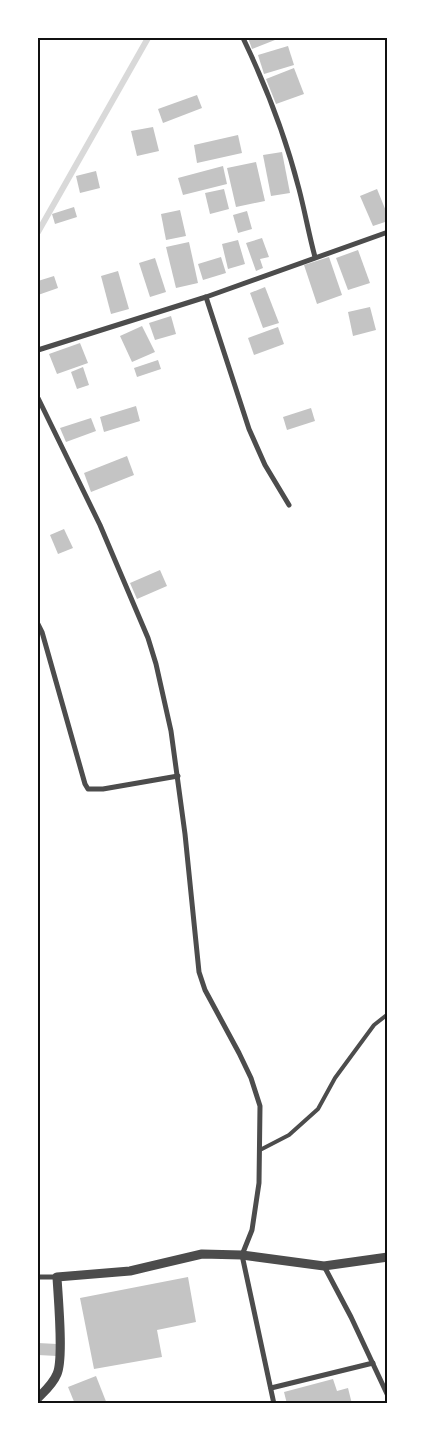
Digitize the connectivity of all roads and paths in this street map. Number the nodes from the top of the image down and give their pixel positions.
1 (243, 38) edge
2 (388, 232) edge
3 (315, 257) junction
4 (206, 297) junction
5 (38, 350) edge
6 (38, 398) edge
7 (289, 505) dead end
8 (38, 624) edge
9 (178, 776) junction
10 (388, 1014) edge
11 (260, 1150) junction
12 (242, 1255) junction
13 (388, 1258) edge
14 (324, 1266) junction
15 (38, 1277) edge
16 (58, 1277) junction
17 (373, 1363) junction
18 (271, 1388) junction
19 (388, 1396) edge
20 (38, 1398) edge
21 (274, 1404) edge

1 - 3 street
2 - 3 street
3 - 4 street
4 - 5 street
4 - 7 street
6 - 9 street
8 - 9 street
9 - 11 street
10 - 11 lane
11 - 12 street
12 - 14 street
12 - 16 street
12 - 18 street
13 - 14 street
14 - 17 street
15 - 16 street
16 - 20 street
17 - 18 street
17 - 19 street
18 - 21 street

